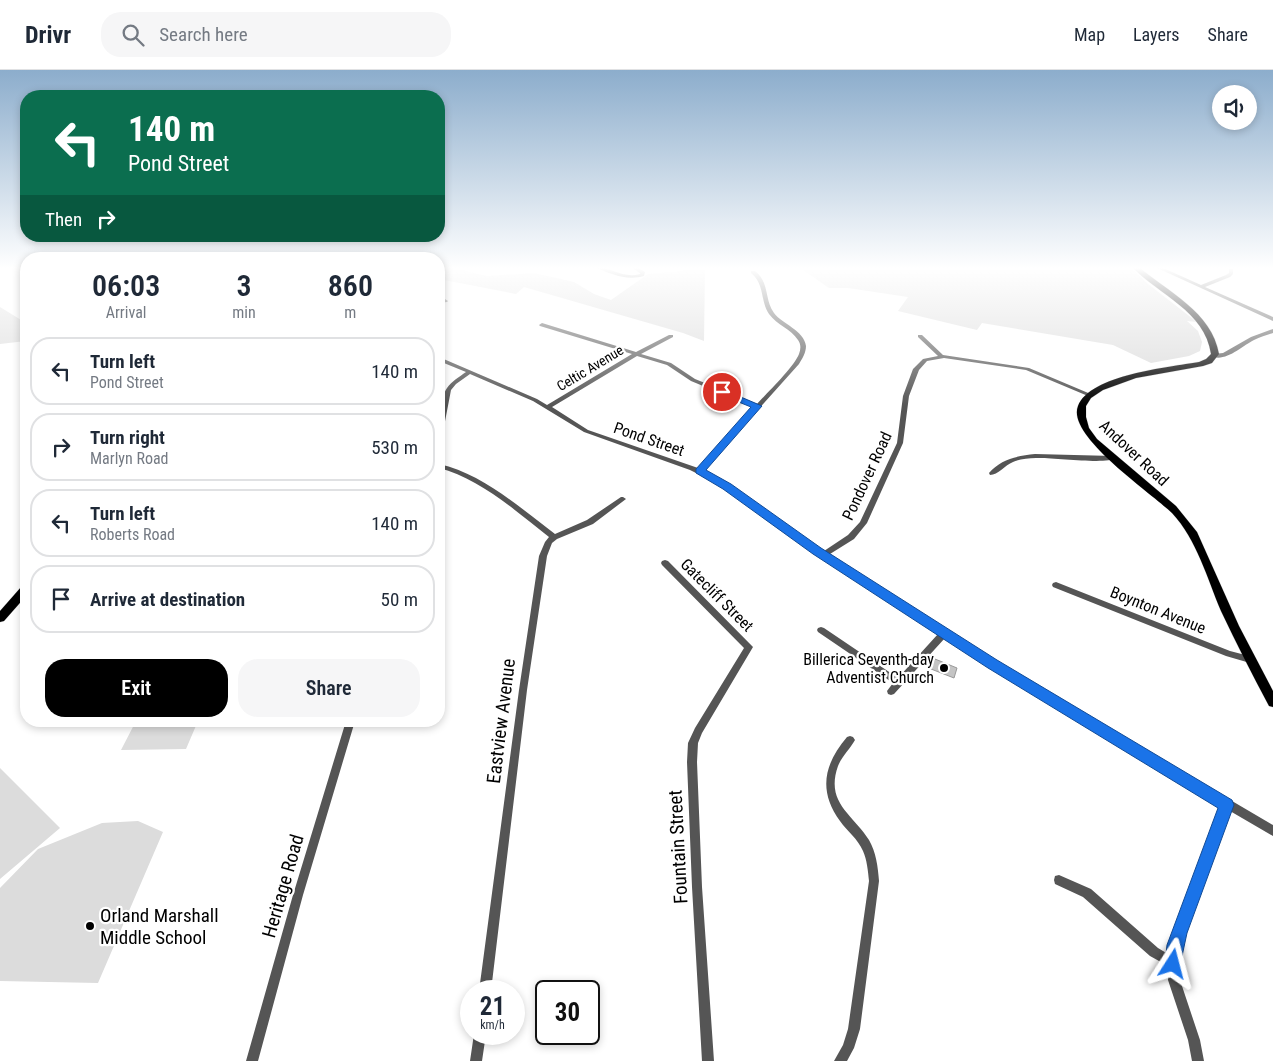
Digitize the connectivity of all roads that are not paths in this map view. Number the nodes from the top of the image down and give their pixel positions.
1 (771, 313) edge
2 (1191, 313) edge
3 (1260, 313) edge
4 (1273, 319) edge
5 (542, 326) dead end
6 (1273, 331) edge
7 (671, 336) dead end
8 (920, 336) dead end
9 (637, 354) junction
10 (940, 356) junction
11 (1214, 356) junction
12 (445, 362) edge
13 (470, 372) junction
14 (1090, 395) junction
15 (445, 406) edge
16 (757, 406) junction
17 (548, 408) junction
18 (1113, 458) junction
19 (445, 467) edge
20 (699, 471) junction
21 (992, 473) dead end
22 (623, 499) dead end
23 (554, 537) junction
24 (823, 555) junction
25 (665, 563) dead end
26 (1056, 585) dead end
27 (20, 596) edge
28 (0, 618) edge
29 (821, 630) dead end
30 (944, 633) junction
31 (749, 647) joint
32 (1250, 659) junction
33 (899, 683) junction
34 (891, 691) dead end
35 (1273, 702) edge
36 (349, 727) edge
37 (850, 740) dead end
38 (1227, 805) junction
39 (1273, 831) edge
40 (1059, 880) dead end
41 (1173, 964) junction
42 (486, 980) edge
43 (478, 1045) edge
44 (252, 1061) edge
45 (476, 1061) edge
46 (708, 1061) edge
47 (840, 1061) edge
48 (1198, 1061) edge

1 - 16 street
2 - 11 main road
3 - 4 street
5 - 9 street
6 - 11 street
7 - 9 street, Celtic Avenue
8 - 10 street
9 - 16 street
9 - 17 street, Celtic Avenue
10 - 14 street
10 - 24 street, Pondover Road
11 - 14 main road
12 - 13 street, Pond Street
13 - 15 street
13 - 17 street, Pond Street
14 - 18 main road, Andover Road
16 - 20 street
17 - 20 street, Pond Street
18 - 21 street
18 - 32 main road, Andover Road
19 - 23 street
20 - 24 street, Pond Street
22 - 23 street
23 - 42 street, Eastview Avenue
24 - 30 street, Pond Street
25 - 31 street, Gatecliff Street
26 - 32 street, Boynton Avenue
27 - 28 main road
29 - 33 street
30 - 33 street
30 - 38 street, Pond Street
31 - 46 street, Fountain Street
32 - 35 main road, Andover Road
33 - 34 street
36 - 44 street, Heritage Road
37 - 47 street
38 - 39 street, Pond Street
38 - 41 street
40 - 41 street
41 - 48 street
43 - 45 street

